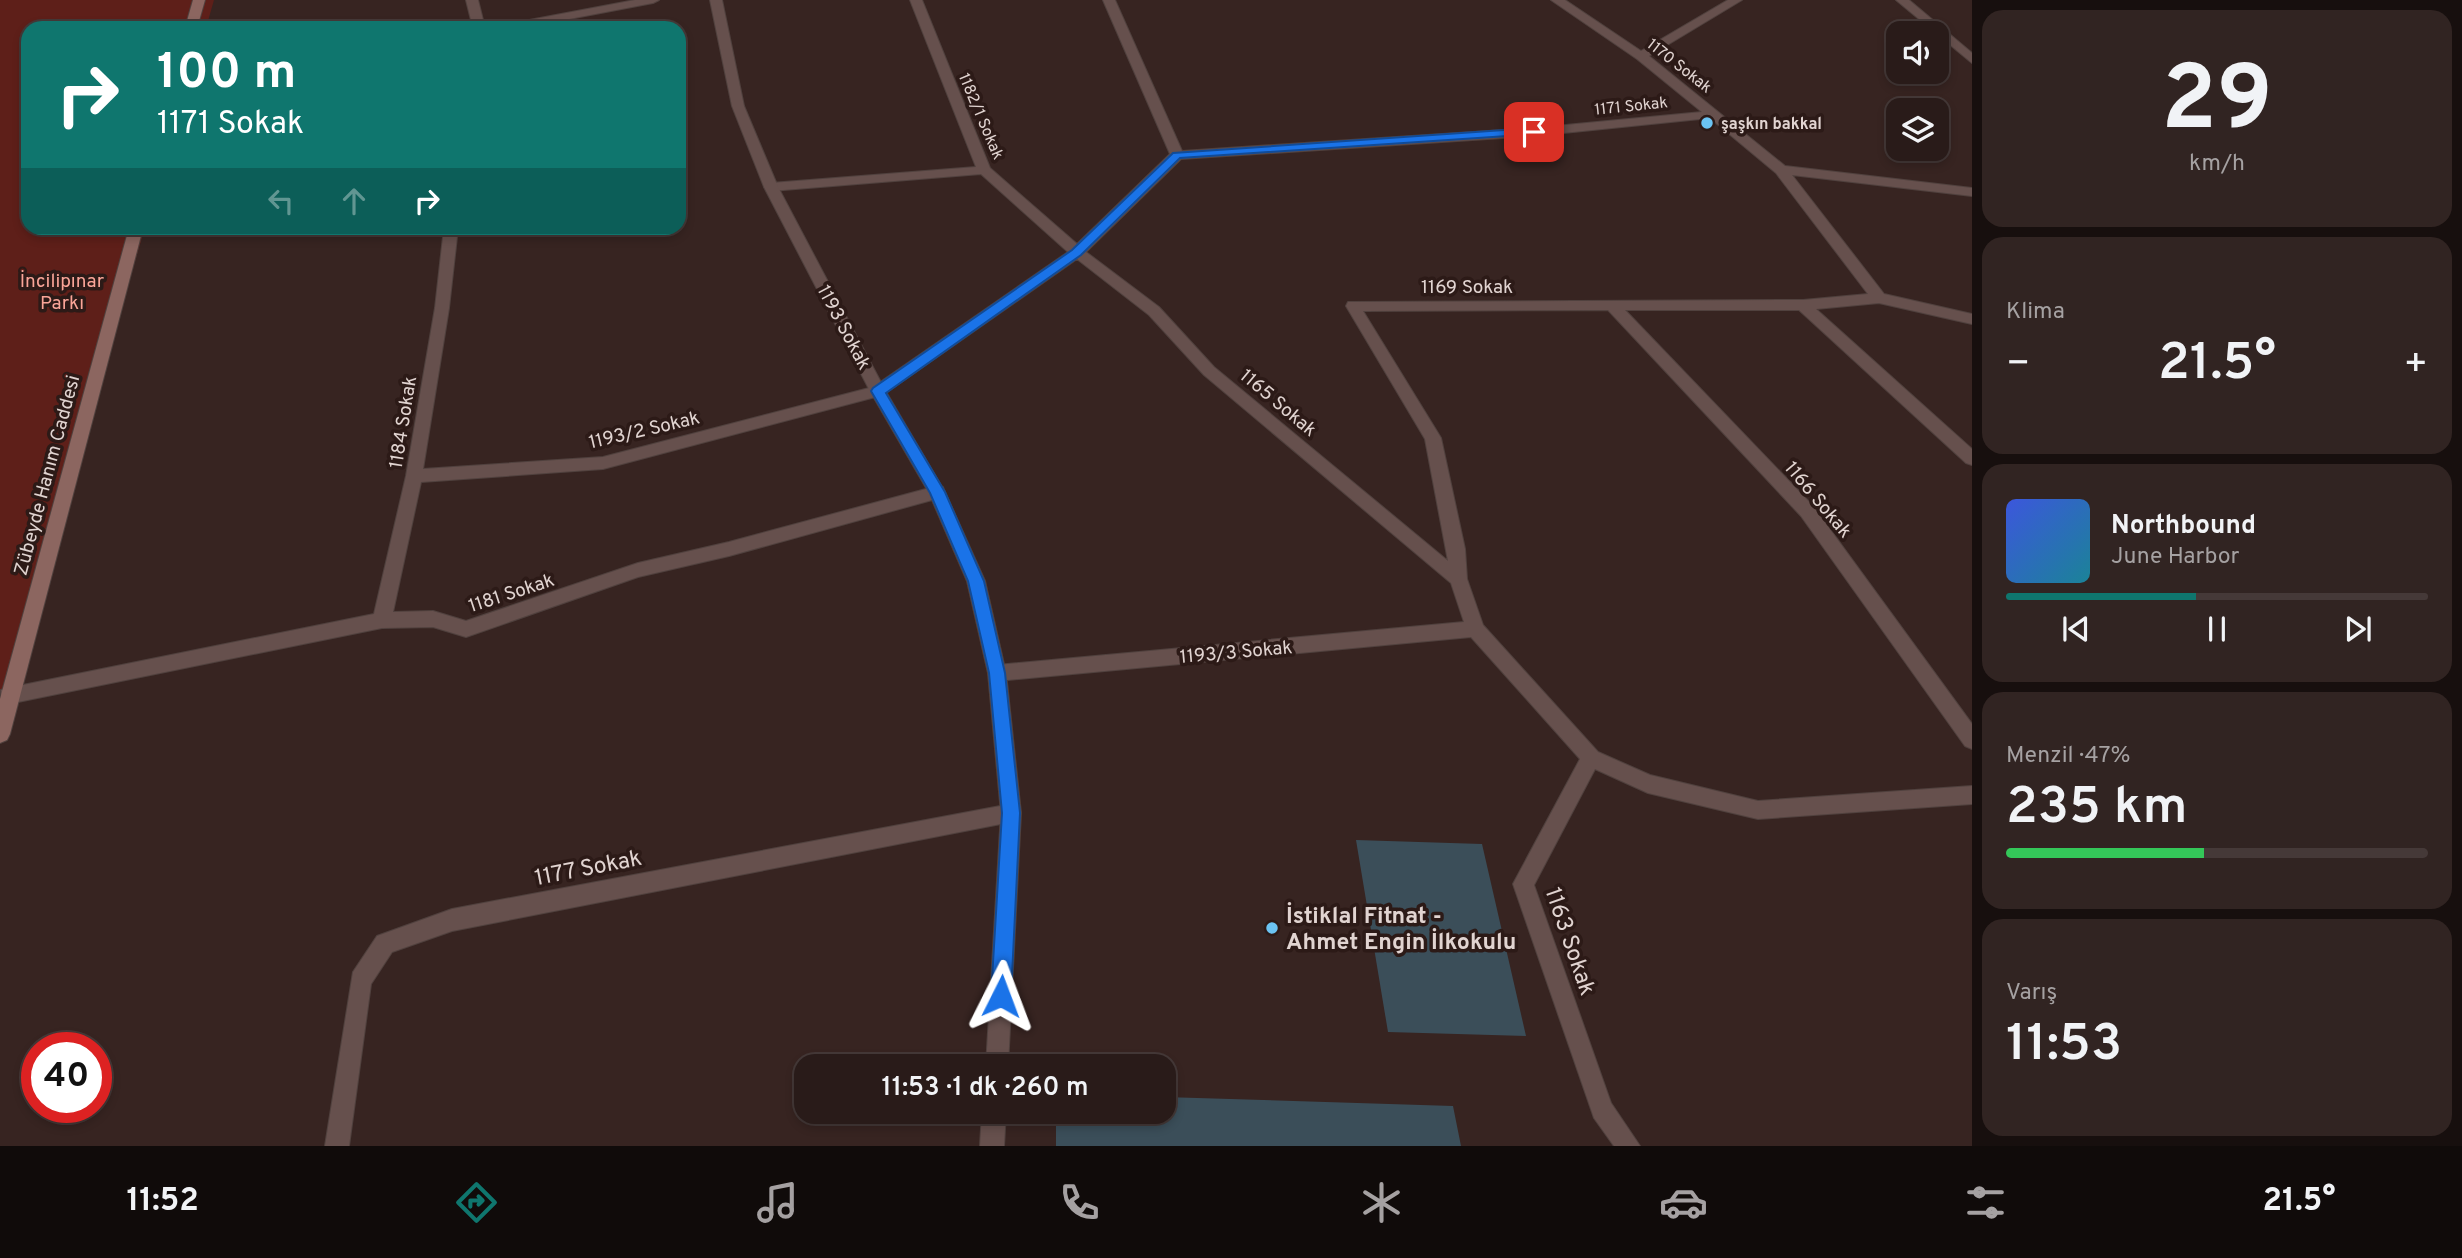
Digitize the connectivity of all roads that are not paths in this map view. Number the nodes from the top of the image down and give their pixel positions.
1 (199, 0) edge
2 (472, 0) edge
3 (653, 0) edge
4 (716, 0) edge
5 (916, 0) edge
6 (1109, 0) edge
7 (1557, 0) edge
8 (1736, 0) edge
9 (1902, 0) edge
10 (193, 21) edge
11 (477, 21) edge
12 (540, 21) edge
13 (1641, 56) junction
14 (1972, 59) edge
15 (1715, 114) junction
16 (1177, 155) junction
17 (984, 170) junction
18 (1782, 170) junction
19 (771, 187) junction
20 (1972, 192) edge
21 (134, 235) edge
22 (450, 235) edge
23 (1077, 253) junction
24 (1879, 298) junction
25 (1611, 304) junction
26 (1803, 305) junction
27 (1972, 319) edge
28 (878, 391) junction
29 (1972, 459) edge
30 (414, 476) junction
31 (937, 492) junction
32 (1458, 579) junction
33 (382, 620) junction
34 (1475, 629) junction
35 (997, 673) junction
36 (8, 696) junction
37 (0, 734) edge
38 (1972, 740) edge
39 (1591, 758) junction
40 (1972, 796) edge
41 (1011, 813) junction
42 (998, 1054) edge
43 (993, 1124) edge
44 (337, 1146) edge
45 (992, 1146) edge
46 (1628, 1146) edge

1 - 10 main road
2 - 11 street
3 - 12 street
4 - 19 street, 1193 Sokak
5 - 17 street, 1182/1 Sokak
6 - 16 street
7 - 13 street, 1170 Sokak
8 - 13 street
9 - 14 street
13 - 15 street, 1170 Sokak
15 - 16 street, 1171 Sokak
15 - 18 street, 1170 Sokak
16 - 23 street
17 - 19 street
17 - 23 street, 1182/1 Sokak
18 - 20 street
18 - 24 street, 1170 Sokak
19 - 28 street, 1193 Sokak
21 - 36 main road, Zübeyde Hanım Caddesi
22 - 30 street, 1184 Sokak
23 - 28 street
23 - 32 street, 1165 Sokak
24 - 26 street, 1169 Sokak
24 - 27 street, 1169 Sokak
25 - 26 street, 1169 Sokak
25 - 32 street, 1169 Sokak
25 - 38 street, 1166 Sokak
26 - 29 street
28 - 30 street, 1193/2 Sokak
28 - 31 street, 1193 Sokak
30 - 33 street, 1184 Sokak
31 - 33 street, 1181 Sokak
31 - 35 street, 1193 Sokak
32 - 34 street
33 - 36 street, 1181 Sokak
34 - 35 street, 1193/3 Sokak
34 - 39 street
35 - 41 street, 1193 Sokak
36 - 37 main road, Zübeyde Hanım Caddesi
39 - 40 street
39 - 46 street, 1163 Sokak
41 - 42 street, 1193 Sokak
41 - 44 street, 1177 Sokak
43 - 45 street

